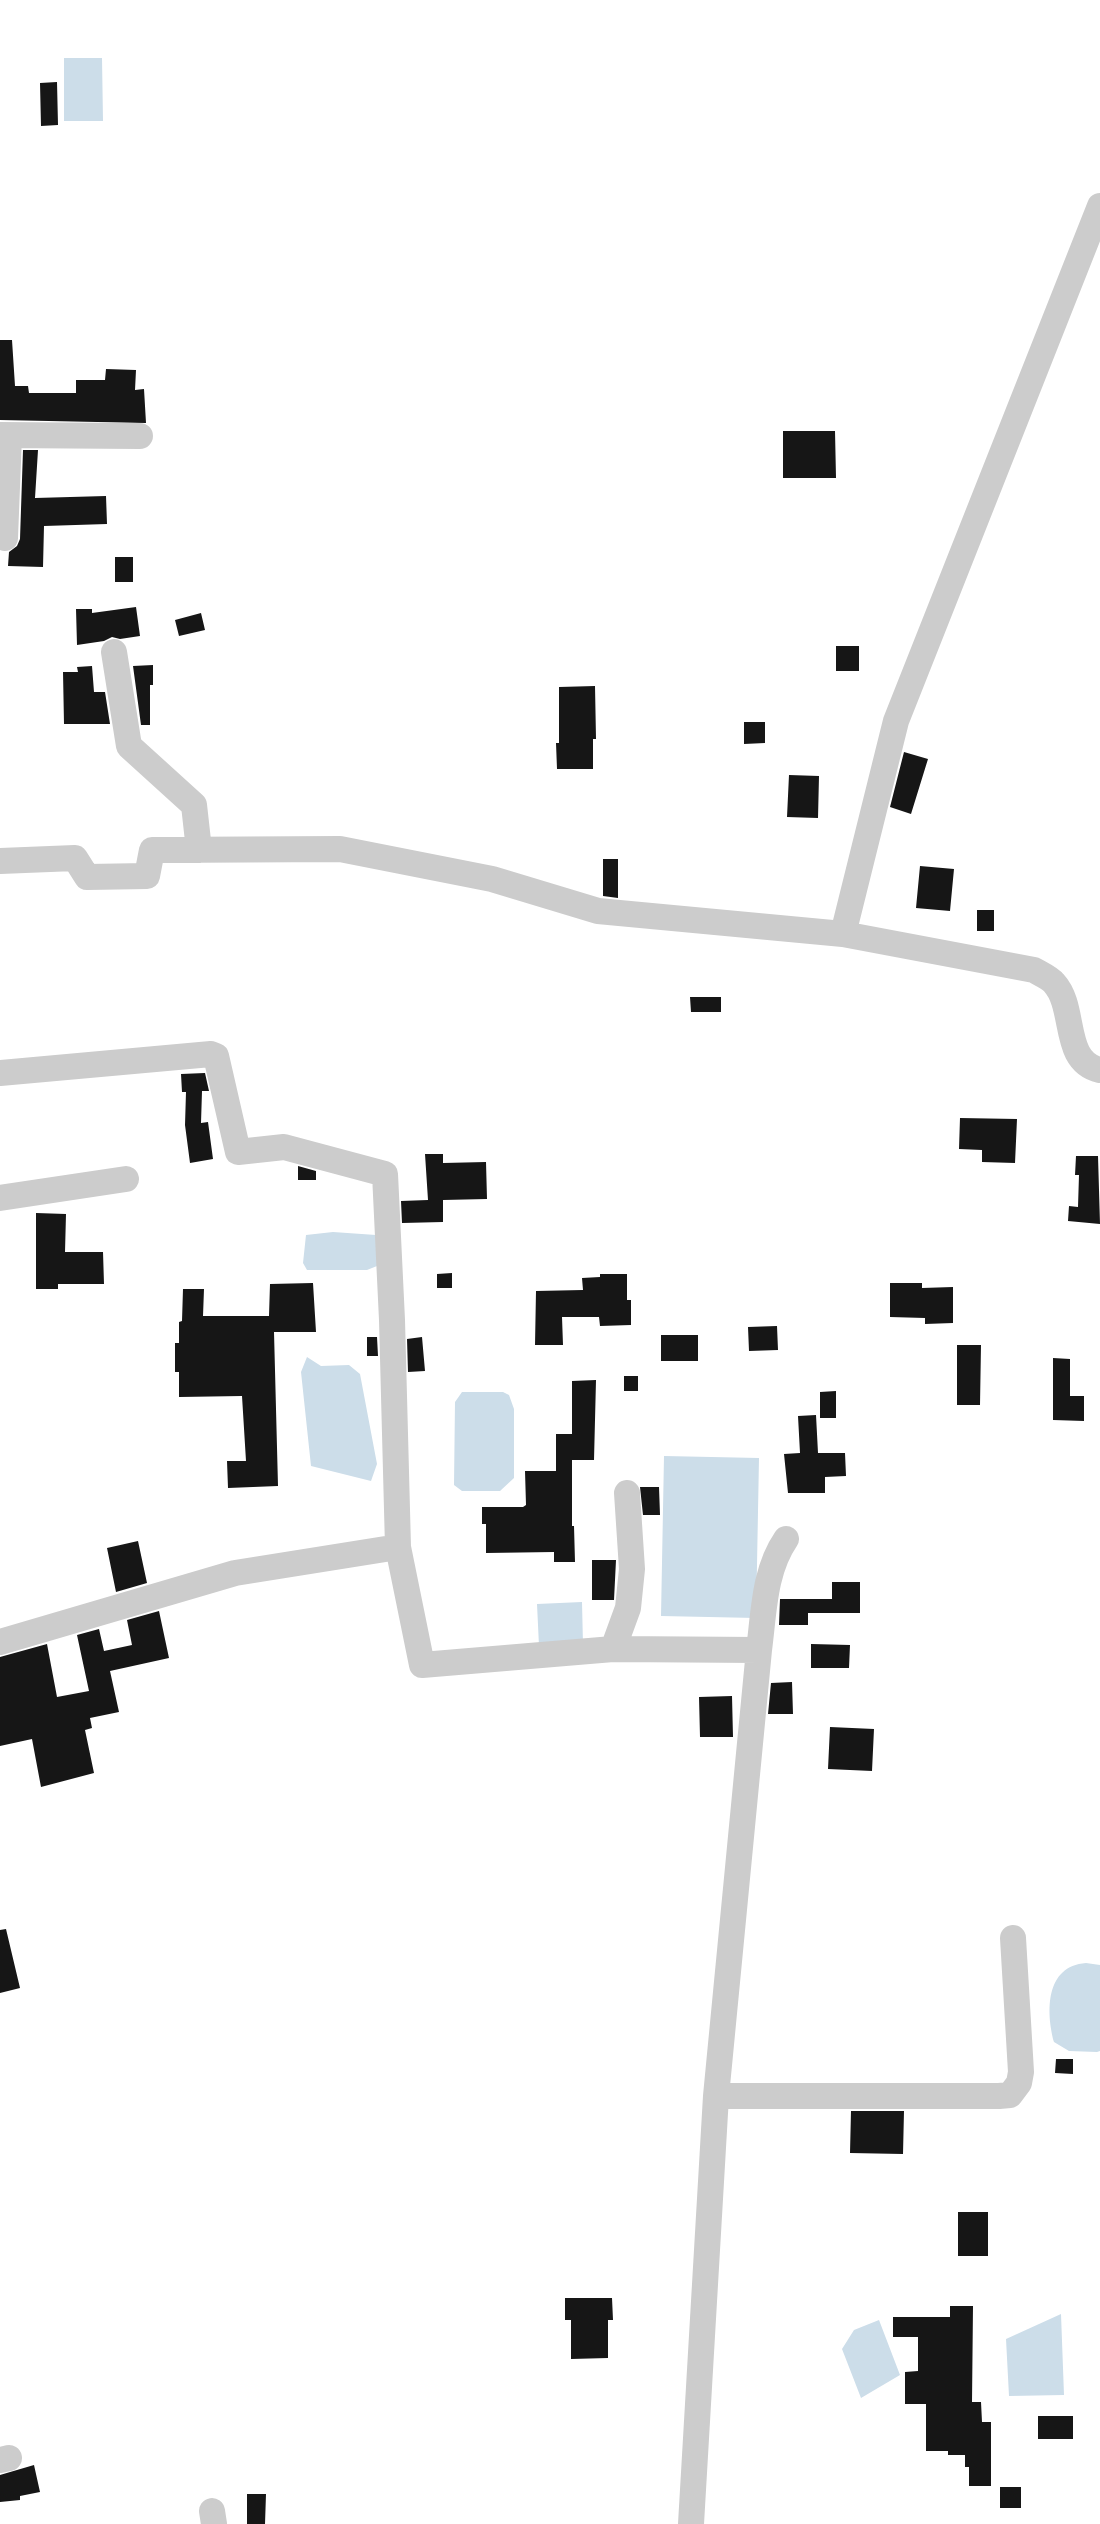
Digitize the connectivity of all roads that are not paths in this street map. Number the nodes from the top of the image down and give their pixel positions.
1 (1100, 206) edge
2 (5, 435) edge
3 (140, 436) dead end
4 (4, 538) dead end
5 (114, 652) dead end
6 (199, 850) junction
7 (0, 861) edge
8 (843, 934) junction
9 (1100, 1070) edge
10 (0, 1073) edge
11 (126, 1179) dead end
12 (0, 1198) edge
13 (627, 1493) dead end
14 (786, 1539) dead end
15 (398, 1547) junction
16 (0, 1642) edge
17 (613, 1649) junction
18 (759, 1650) junction
19 (1013, 1938) dead end
20 (716, 2097) junction
21 (691, 2524) edge

1 - 8 street
2 - 3 street
2 - 4 street
5 - 6 street
6 - 7 street
6 - 8 street
8 - 9 street
10 - 15 street
11 - 12 street
13 - 17 street
14 - 18 street
15 - 16 street
15 - 17 street
17 - 18 street
18 - 20 street
19 - 20 street
20 - 21 street

